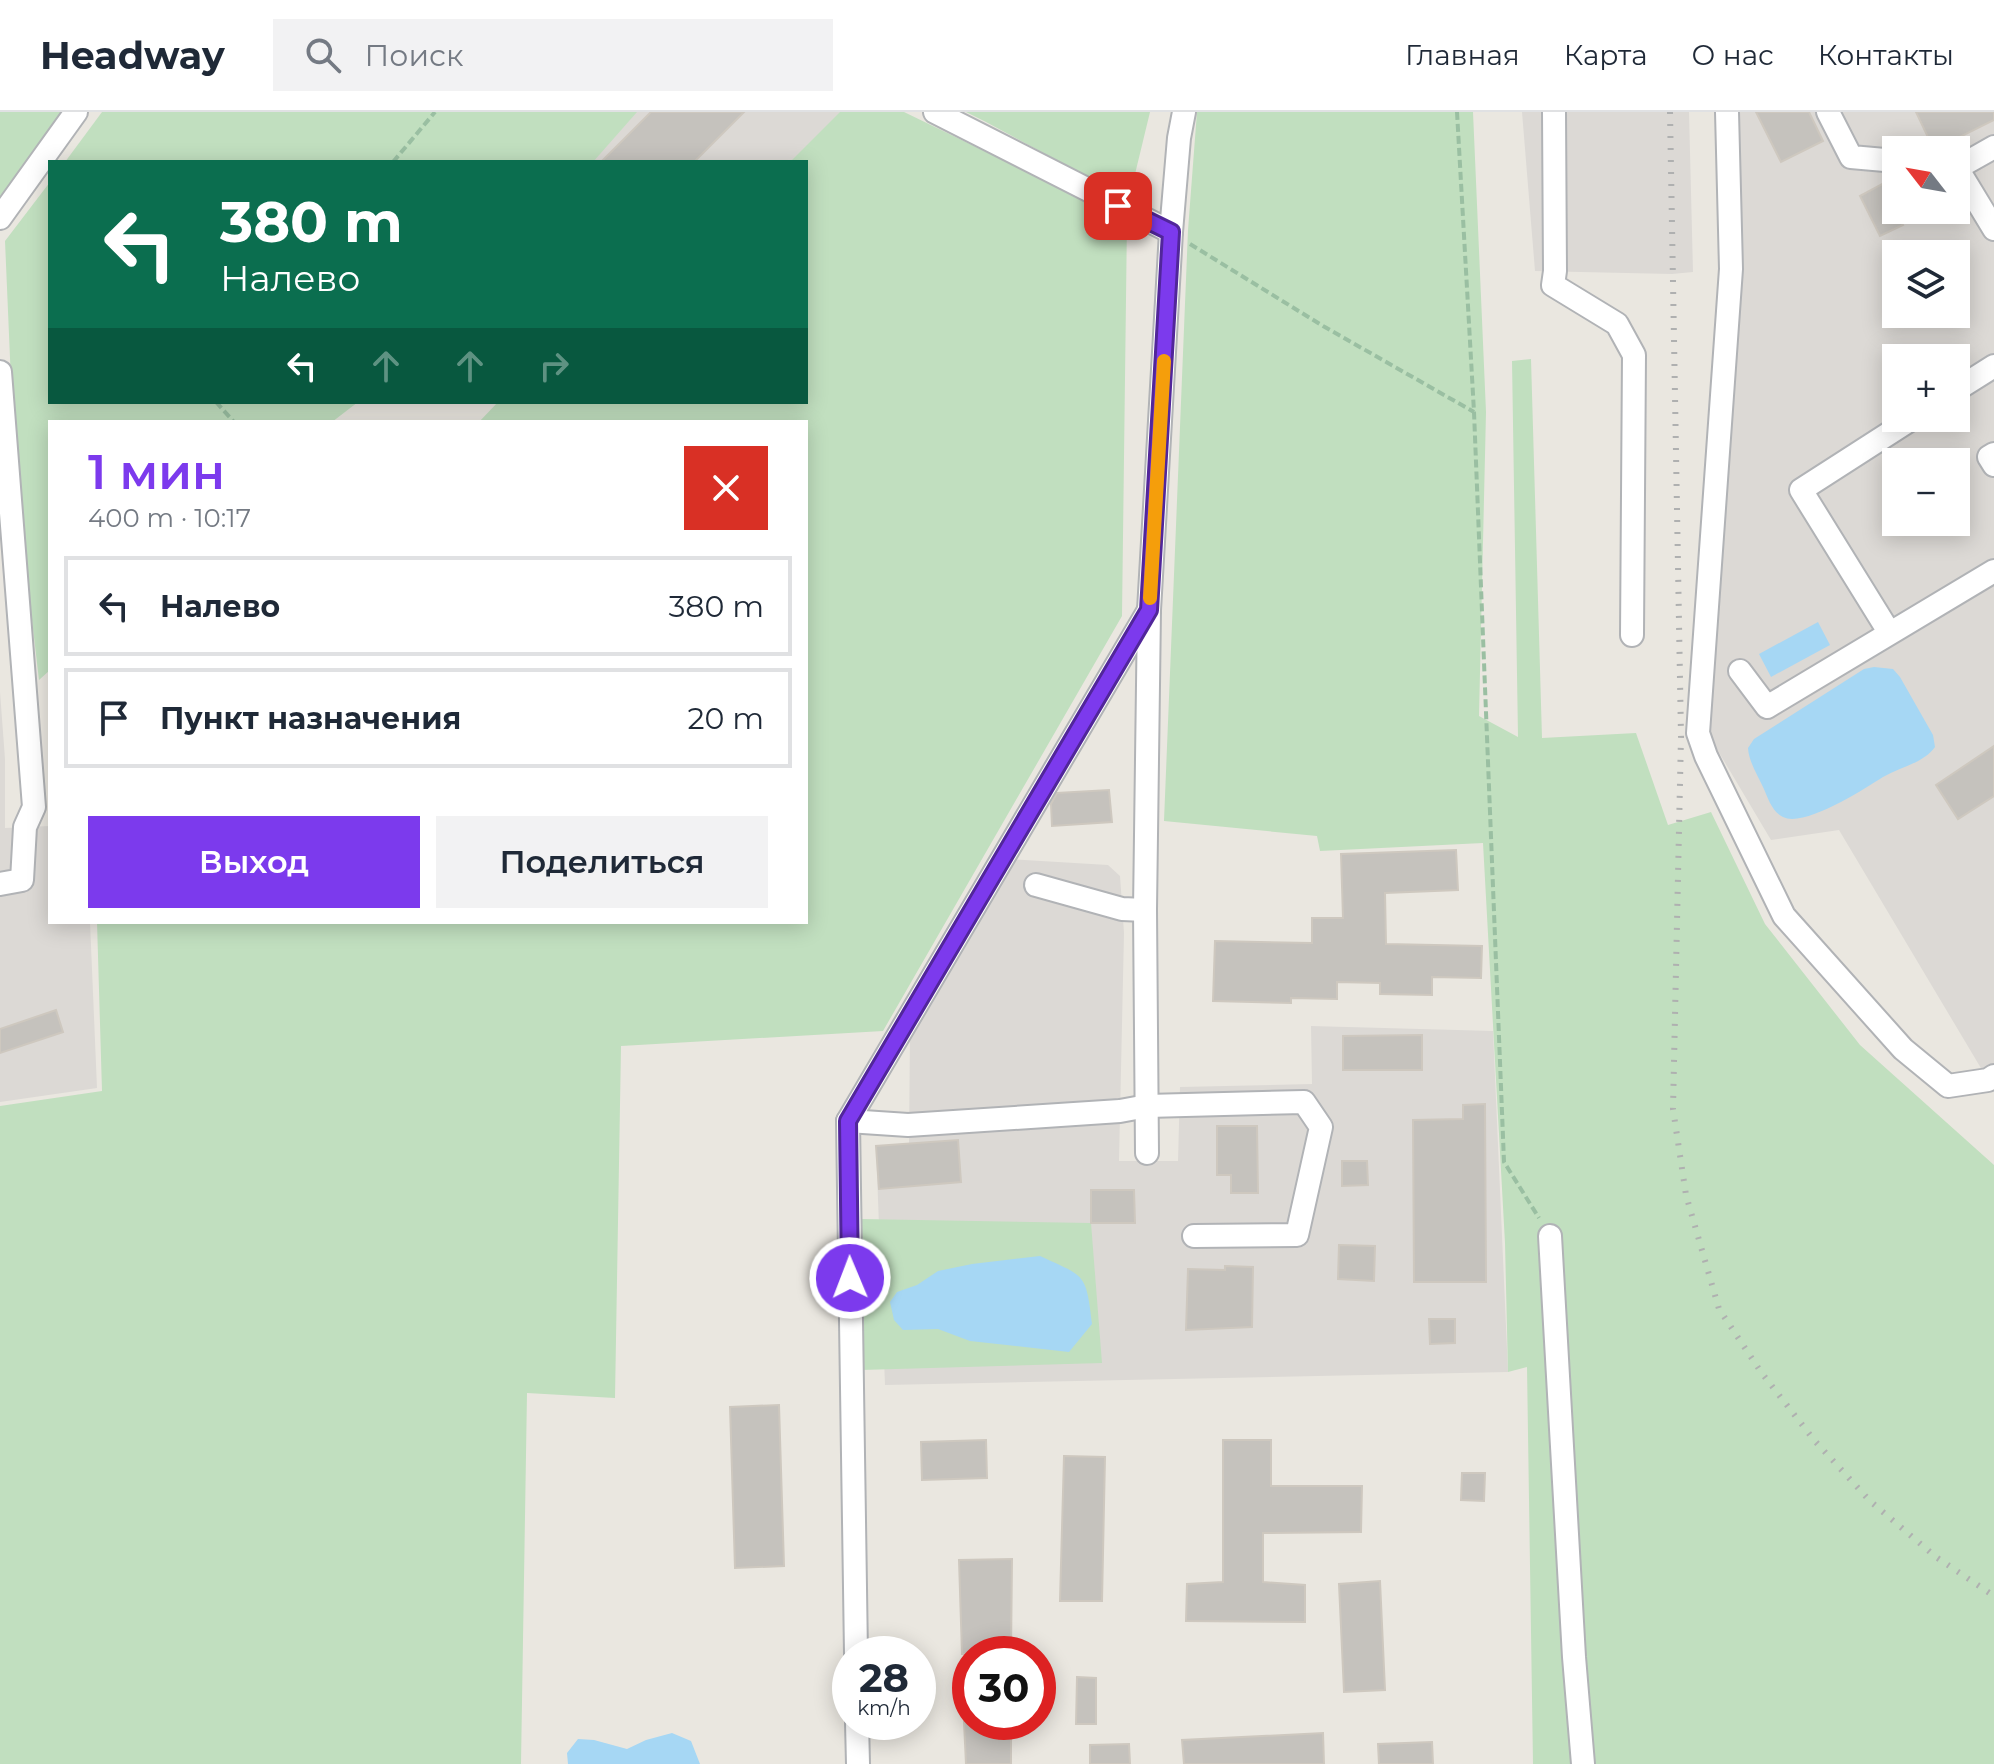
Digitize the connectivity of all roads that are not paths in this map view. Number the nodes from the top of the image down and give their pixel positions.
1 (76, 112) edge
2 (935, 112) edge
3 (1184, 112) edge
4 (1554, 112) edge
5 (1727, 112) edge
6 (1828, 112) edge
7 (1994, 147) edge
8 (1882, 160) edge
9 (1970, 160) edge
10 (1970, 190) edge
11 (0, 218) edge
12 (1994, 229) edge
13 (1171, 232) junction
14 (1994, 366) edge
15 (0, 372) edge
16 (1970, 381) edge
17 (1891, 432) edge
18 (1994, 454) edge
19 (1994, 465) edge
20 (1994, 571) edge
21 (1149, 610) junction
22 (1889, 632) junction
23 (1632, 635) dead end
24 (1740, 671) dead end
25 (0, 884) edge
26 (1036, 885) dead end
27 (1145, 910) junction
28 (1994, 1076) edge
29 (1147, 1106) junction
30 (848, 1121) junction
31 (1147, 1153) dead end
32 (1194, 1236) dead end
33 (1550, 1236) road end
34 (856, 1636) edge
35 (857, 1740) edge
36 (858, 1764) edge
37 (1583, 1764) edge

1 - 11 street
2 - 13 street
3 - 13 street
4 - 23 street
5 - 28 street
6 - 8 street
7 - 9 street
10 - 12 street
13 - 21 street
14 - 16 street
15 - 25 street
17 - 22 street
18 - 19 street
20 - 22 street
21 - 27 street
21 - 30 street
22 - 24 street
26 - 27 street
27 - 29 street
29 - 30 street
29 - 31 street
29 - 32 street
30 - 34 street
33 - 37 street
35 - 36 street

